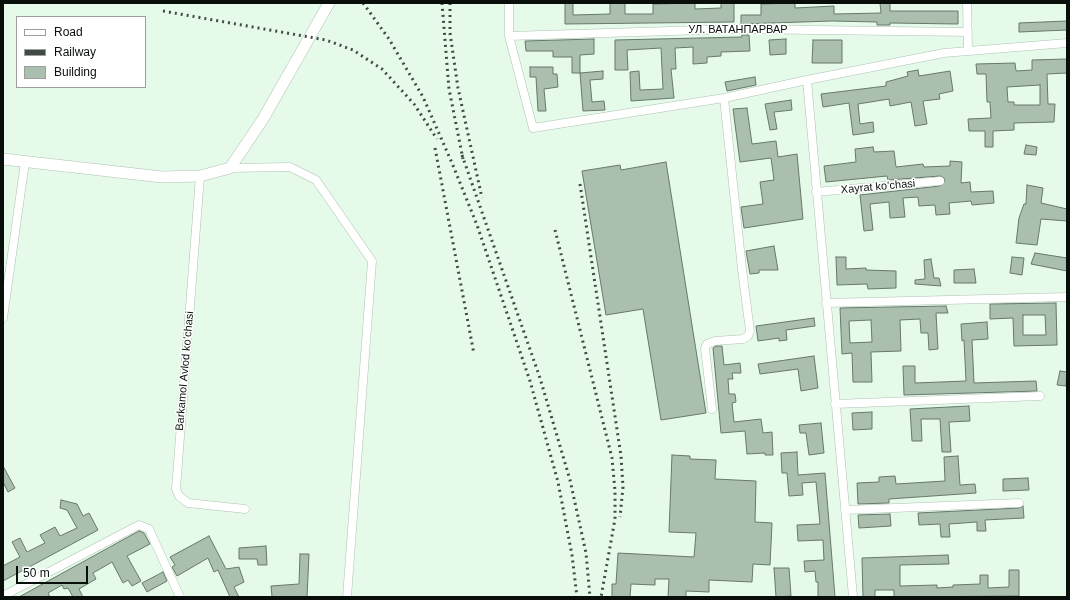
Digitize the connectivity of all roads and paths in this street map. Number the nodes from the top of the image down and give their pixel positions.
1 (329, 3) edge
2 (509, 3) edge
3 (967, 3) edge
4 (968, 32) junction
5 (509, 36) junction
6 (1067, 43) edge
7 (968, 51) junction
8 (806, 80) junction
9 (724, 98) junction
10 (3, 160) edge
11 (25, 162) junction
12 (230, 168) junction
13 (200, 176) junction
14 (940, 181) dead end
15 (816, 192) junction
16 (6, 281) edge
17 (1067, 297) edge
18 (826, 303) junction
19 (3, 318) edge
20 (1040, 396) dead end
21 (835, 404) junction
22 (712, 409) dead end
23 (1019, 503) dead end
24 (245, 509) dead end
25 (846, 510) junction
26 (3, 596) edge
27 (180, 597) edge
28 (347, 597) edge
29 (853, 597) edge

1 - 12 street
2 - 5 street
3 - 4 street
4 - 5 street, УЛ. ВАТАНПАРВАР
4 - 7 street
5 - 9 street
6 - 7 street
7 - 8 street
8 - 9 street
8 - 15 street
9 - 22 street
10 - 11 street
11 - 13 street
11 - 16 street
12 - 13 street
12 - 28 street
13 - 24 street, Barkamol Аvlod koʻchasi
14 - 15 street, Xayrat koʻchasi
15 - 18 street
16 - 19 street
17 - 18 street
18 - 21 street
20 - 21 street
21 - 25 street
23 - 25 street
25 - 29 street
26 - 27 street

